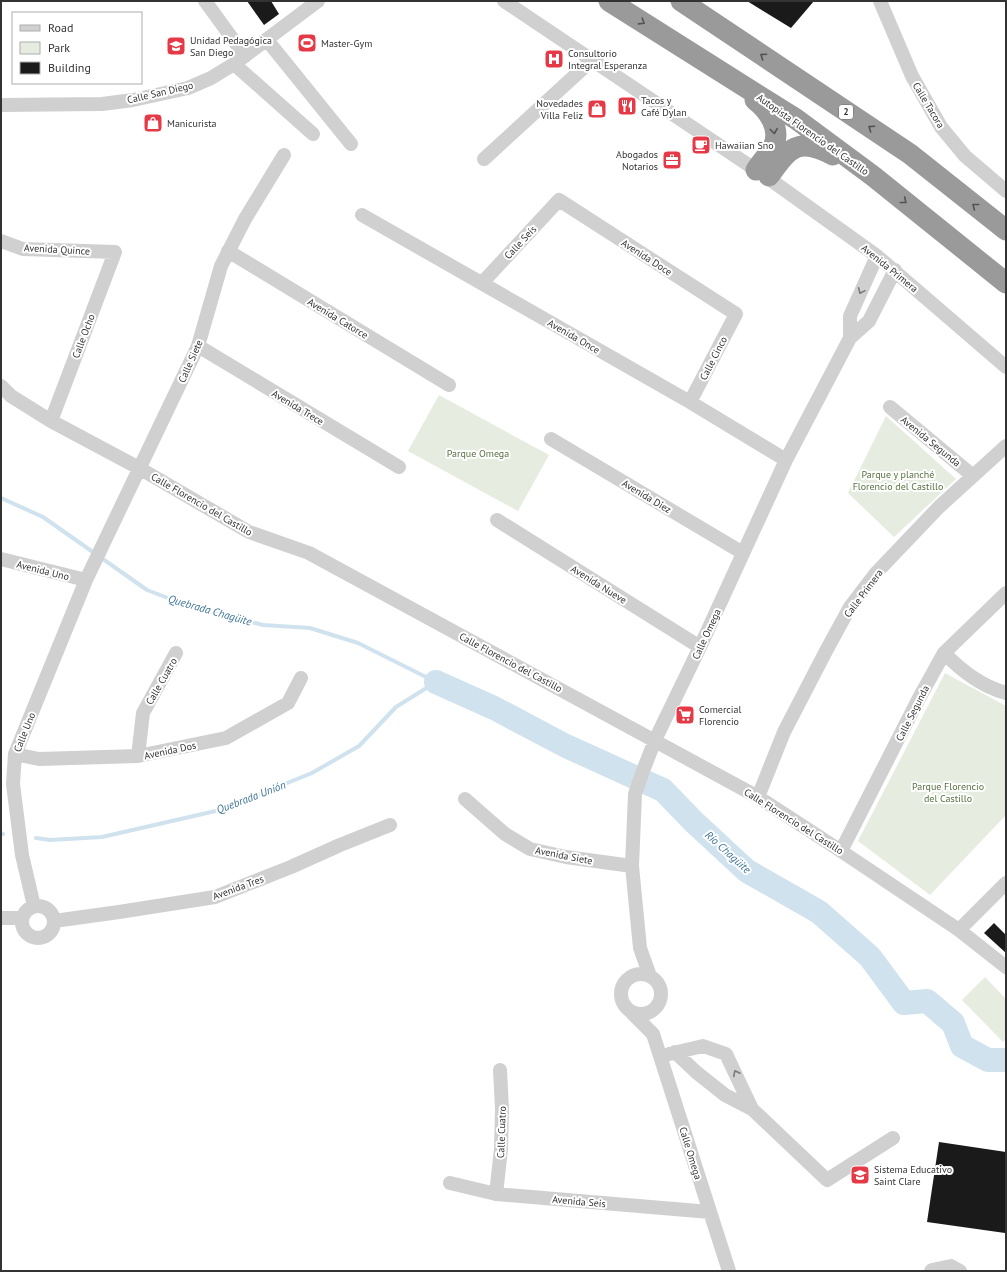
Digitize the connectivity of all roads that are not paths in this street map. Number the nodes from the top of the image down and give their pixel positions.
1 (205, 1) edge
2 (318, 1) edge
3 (504, 1) edge
4 (609, 1) edge
5 (681, 1) edge
6 (880, 1) edge
7 (267, 40) junction
8 (245, 56) junction
9 (699, 57) junction
10 (592, 60) junction
11 (234, 64) junction
12 (1, 105) edge
13 (313, 134) dead end
14 (351, 144) dead end
15 (284, 155) dead end
16 (484, 159) dead end
17 (762, 174) junction
18 (873, 176) junction
19 (1006, 191) edge
20 (559, 200) joint
21 (362, 214) dead end
22 (1006, 230) edge
23 (1, 241) edge
24 (228, 251) junction
25 (115, 252) joint
26 (877, 256) junction
27 (895, 270) junction
28 (482, 283) junction
29 (1006, 283) edge
30 (736, 314) joint
31 (850, 338) junction
32 (198, 346) junction
33 (1006, 367) edge
34 (449, 385) dead end
35 (1, 386) edge
36 (690, 402) junction
37 (890, 407) dead end
38 (51, 421) junction
39 (551, 439) dead end
40 (1006, 446) edge
41 (786, 460) junction
42 (399, 467) dead end
43 (139, 468) junction
44 (973, 476) junction
45 (497, 520) dead end
46 (744, 553) junction
47 (2, 563) edge
48 (92, 567) joint
49 (86, 580) junction
50 (1006, 593) edge
51 (700, 647) junction
52 (176, 653) dead end
53 (944, 653) junction
54 (301, 678) dead end
55 (1006, 693) edge
56 (655, 740) junction
57 (15, 754) junction
58 (138, 756) junction
59 (758, 797) junction
60 (465, 799) dead end
61 (390, 825) dead end
62 (841, 851) junction
63 (632, 866) junction
64 (1006, 882) edge
65 (34, 906) junction
66 (1, 918) edge
67 (21, 918) junction
68 (54, 921) junction
69 (959, 930) junction
70 (640, 948) junction
71 (1006, 967) edge
72 (650, 976) junction
73 (629, 978) junction
74 (656, 1008) junction
75 (632, 1013) junction
76 (653, 1034) junction
77 (668, 1054) junction
78 (500, 1070) dead end
79 (752, 1109) junction
80 (893, 1138) dead end
81 (450, 1183) dead end
82 (496, 1194) junction
83 (710, 1212) junction
84 (729, 1271) edge
85 (931, 1271) edge
86 (960, 1271) edge

1 - 8 street
2 - 7 street, Calle San Diego
3 - 10 street
4 -> 9 highway, Autopista Florencio del Castillo
22 -> 5 highway, 2
6 - 19 street, Calle Tacora
7 - 8 street, Calle San Diego
7 - 14 street
8 - 11 street, Calle San Diego
9 -> 17 highway
9 - 18 highway, Autopista Florencio del Castillo
10 - 16 street
10 - 17 street
11 - 12 street, Calle San Diego
11 - 13 street
15 - 24 street, Calle Siete
17 - 18 highway
17 - 26 street, Avenida Primera
18 -> 29 highway, Autopista Florencio del Castillo
20 - 28 street, Calle Seís
20 - 30 street, Avenida Doce
21 - 28 street, Avenida Once
23 - 25 street, Avenida Quince
24 - 32 street, Calle Siete
24 - 34 street, Avenida Catorce
25 - 38 street, Calle Ocho
26 - 27 street, Avenida Primera
26 -> 31 street, Calle Omega
27 - 31 street, Calle Omega
27 - 33 street, Avenida Primera
28 - 36 street, Avenida Once
30 - 36 street, Calle Cinco
31 - 41 street, Calle Omega
32 - 42 street, Avenida Trece
32 - 43 street, Calle Siete
35 - 38 street, Calle Florencio del Castillo
36 - 41 street, Avenida Once
37 - 44 street, Avenida Segunda
38 - 43 street, Calle Florencio del Castillo
39 - 46 street, Avenida Diez
40 - 44 street, Calle Primera
41 - 46 street, Calle Omega
43 - 48 street, Calle Siete
43 - 56 street, Calle Florencio del Castillo
44 - 59 street, Calle Primera
45 - 51 street, Avenida Nueve
46 - 51 street, Calle Omega
47 - 49 street, Avenida Uno
48 - 49 street, Calle Uno
49 - 57 street, Calle Uno
50 - 53 street, Calle Segunda
51 - 56 street, Calle Omega
52 - 58 street, Calle Cuatro
53 - 55 street
53 - 62 street, Calle Segunda
54 - 58 street, Avenida Dos
56 - 59 street, Calle Florencio del Castillo
56 - 63 street, Calle Omega
57 - 58 street, Avenida Dos
57 - 65 street, Calle Uno
59 - 62 street, Calle Florencio del Castillo
60 - 63 street, Avenida Siete
61 - 68 street, Avenida Tres
62 - 69 street, Calle Florencio del Castillo
63 - 70 street, Calle Omega
64 - 69 street
65 - 67 street
65 - 68 street
66 - 67 street
67 - 68 street
69 - 71 street, Calle Florencio del Castillo
70 - 72 street, Calle Omega
70 - 73 street, Calle Omega
72 - 73 street
72 - 74 street
73 - 75 street
74 - 75 street
74 - 76 street, Calle Omega
75 - 76 street, Calle Omega
76 - 77 street, Calle Omega
77 - 79 street
79 -> 77 street
77 - 83 street, Calle Omega
78 - 82 street, Calle Cuatro
79 - 80 street
81 - 82 street, Avenida Seis
82 - 83 street, Avenida Seis
83 - 84 street, Calle Omega
85 - 86 street

